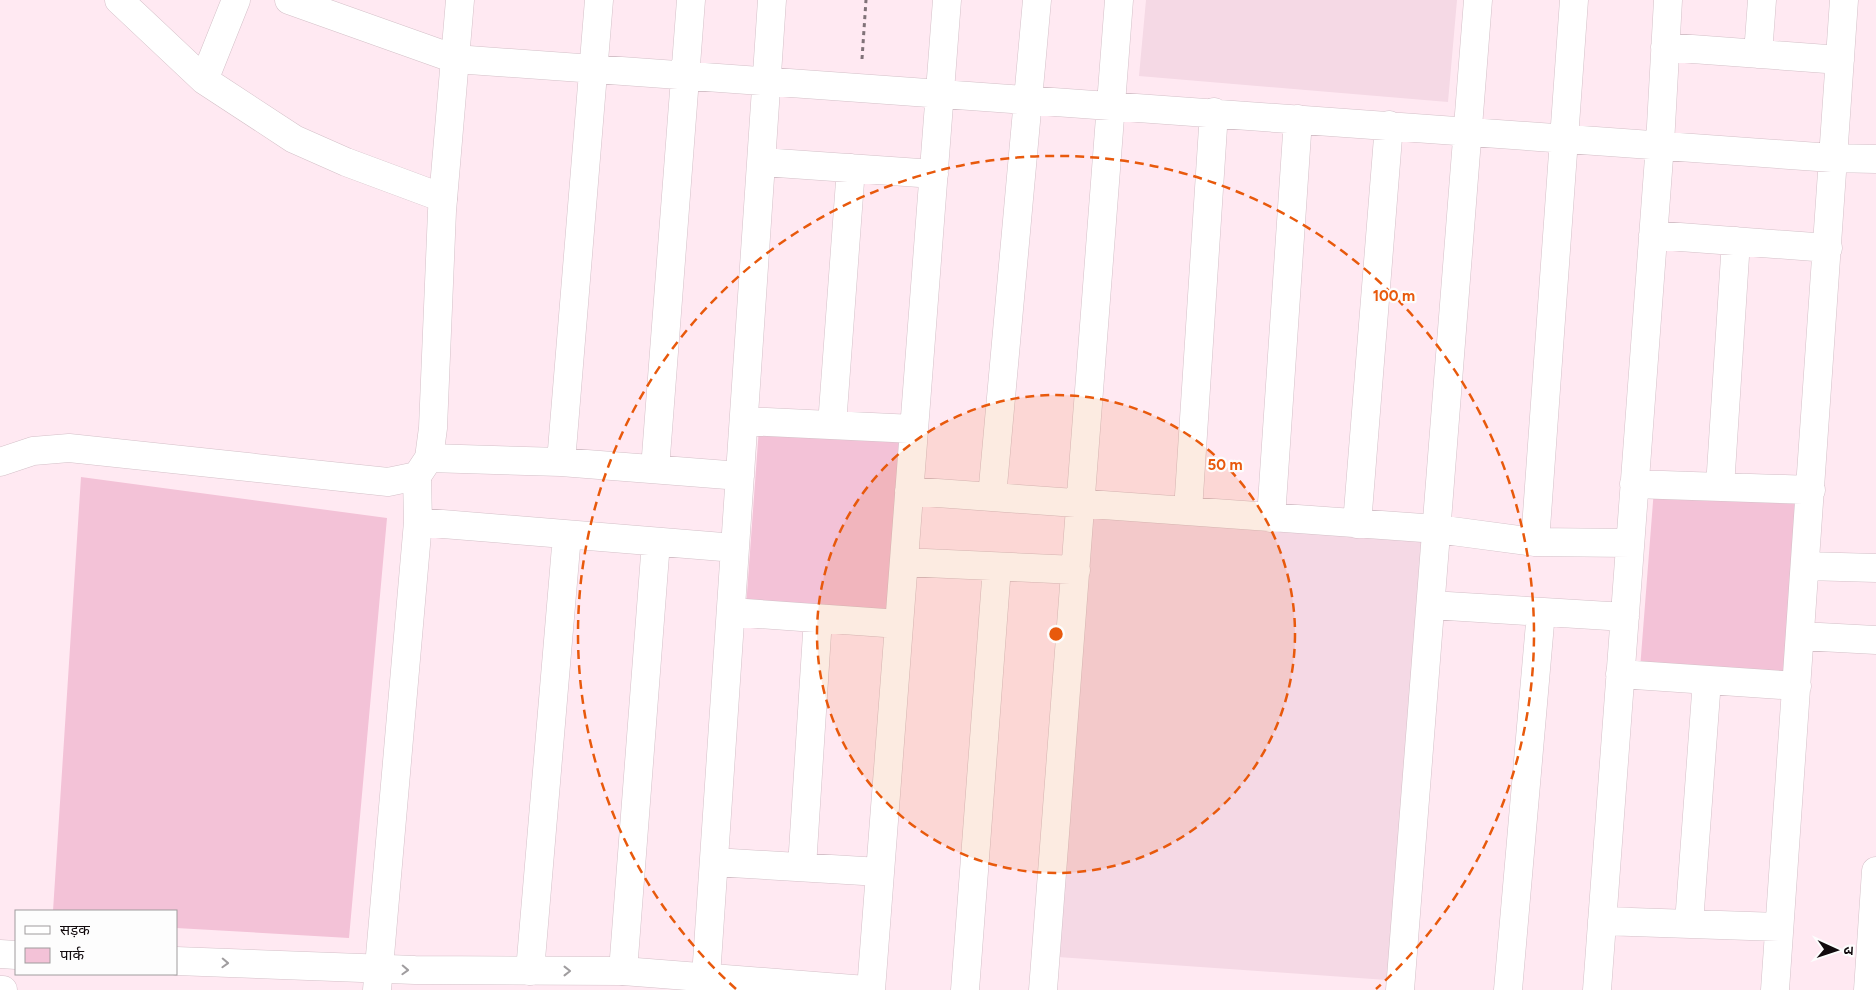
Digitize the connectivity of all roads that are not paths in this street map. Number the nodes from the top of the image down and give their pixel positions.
1 (236, 0) edge
2 (289, 0) edge
3 (460, 0) edge
4 (599, 0) edge
5 (691, 0) edge
6 (772, 0) edge
7 (947, 0) edge
8 (1037, 0) edge
9 (1119, 0) edge
10 (1478, 0) edge
11 (1574, 0) edge
12 (1668, 0) edge
13 (1762, 0) edge
14 (1844, 0) edge
15 (130, 4) edge
16 (1665, 47) junction
17 (1758, 54) junction
18 (455, 59) junction
19 (1840, 60) junction
20 (594, 69) junction
21 (686, 75) junction
22 (204, 80) junction
23 (767, 81) junction
24 (940, 93) junction
25 (1029, 100) junction
26 (1111, 105) junction
27 (1214, 112) junction
28 (1298, 119) junction
29 (1389, 125) junction
30 (1468, 130) junction
31 (1564, 137) junction
32 (1660, 144) junction
33 (1832, 158) junction
34 (1876, 159) edge
35 (762, 162) junction
36 (851, 168) junction
37 (934, 174) junction
38 (443, 198) junction
39 (1653, 235) junction
40 (1736, 241) junction
41 (1828, 248) junction
42 (744, 421) junction
43 (832, 425) junction
44 (914, 429) junction
45 (0, 462) edge
46 (561, 462) junction
47 (423, 467) junction
48 (655, 469) junction
49 (740, 476) junction
50 (1634, 484) junction
51 (1720, 487) junction
52 (1811, 490) junction
53 (909, 491) junction
54 (992, 497) junction
55 (1081, 504) junction
56 (1188, 511) junction
57 (1271, 518) junction
58 (418, 522) junction
59 (1357, 524) junction
60 (1437, 530) junction
61 (567, 535) junction
62 (656, 542) junction
63 (1535, 542) junction
64 (1630, 543) junction
65 (736, 548) junction
66 (904, 562) junction
67 (1806, 566) junction
68 (997, 567) junction
69 (1876, 568) edge
70 (1076, 570) junction
71 (1430, 606) junction
72 (731, 612) junction
73 (1541, 612) junction
74 (818, 618) junction
75 (1625, 618) junction
76 (899, 624) junction
77 (1800, 636) junction
78 (1876, 640) edge
79 (1620, 674) junction
80 (1707, 680) junction
81 (1797, 686) junction
82 (714, 862) junction
83 (802, 867) junction
84 (1876, 871) edge
85 (880, 872) junction
86 (1602, 921) junction
87 (1689, 923) junction
88 (1779, 927) junction
89 (0, 954) edge
90 (15, 955) edge
91 (178, 961) edge
92 (530, 971) junction
93 (623, 971) junction
94 (706, 978) junction
95 (377, 979) edge
96 (866, 990) edge
97 (870, 990) edge
98 (965, 990) edge
99 (1043, 990) edge
100 (1400, 990) edge
101 (1508, 990) edge
102 (1597, 990) edge
103 (1775, 990) edge
104 (1868, 990) edge

1 - 22 street
2 - 18 street
3 - 18 street
4 - 20 street
5 - 21 street
6 - 23 street
7 - 24 street
8 - 25 street
9 - 26 street
10 - 30 street
11 - 31 street
12 - 16 street
13 - 17 street
14 - 19 street
15 - 22 street
16 - 17 street
16 - 32 street
17 - 19 street
18 - 20 street
18 - 38 street
19 - 33 street
20 - 21 street
20 - 46 street
21 - 23 street
21 - 48 street
22 - 38 street
23 - 24 street
23 - 35 street
24 - 25 street
24 - 37 street
25 - 26 street
25 - 54 street
26 - 27 street
26 - 55 street
27 - 28 street
27 - 56 street
28 - 29 street
28 - 57 street
29 - 30 street
29 - 59 street
30 - 31 street
30 - 60 street
31 - 32 street
31 - 63 street
32 - 33 street
32 - 39 street
33 - 34 street
33 - 41 street
35 - 36 street
35 - 42 street
36 - 37 street
36 - 43 street
37 - 44 street
38 - 47 street
39 - 40 street
39 - 50 street
40 - 41 street
40 - 51 street
41 - 52 street
42 - 43 street
42 - 49 street
43 - 44 street
44 - 53 street
45 - 47 street
46 - 47 street
46 - 48 street
47 - 58 street
48 - 49 street
49 - 65 street
50 - 51 street
50 - 64 street
51 - 52 street
52 - 67 street
53 - 54 street
53 - 66 street
54 - 55 street
55 - 56 street
55 - 70 street
56 - 57 street
57 - 59 street
58 - 61 street
58 - 95 street
59 - 60 street
60 - 63 street
60 - 71 street
61 - 62 street
61 - 92 street
62 - 65 street
62 - 93 street
63 - 64 street
64 - 75 street
65 - 72 street
66 - 68 street
66 - 76 street
67 - 69 street
67 - 77 street
68 - 70 street
68 - 98 street
70 - 99 street
71 - 73 street
71 - 100 street
72 - 74 street
72 - 82 street
73 - 75 street
73 - 101 street
74 - 76 street
74 - 83 street
75 - 79 street
76 - 85 street
77 - 78 street
77 - 81 street
79 - 80 street
79 - 86 street
80 - 81 street
80 - 87 street
81 - 88 street
82 - 83 street
82 - 94 street
83 - 85 street
84 - 104 street
85 - 97 street
86 - 87 street
86 - 102 street
87 - 88 street
88 - 103 street
89 - 90 street
91 -> 95 street
92 -> 93 street
95 -> 92 street
93 - 94 street
94 - 96 street

